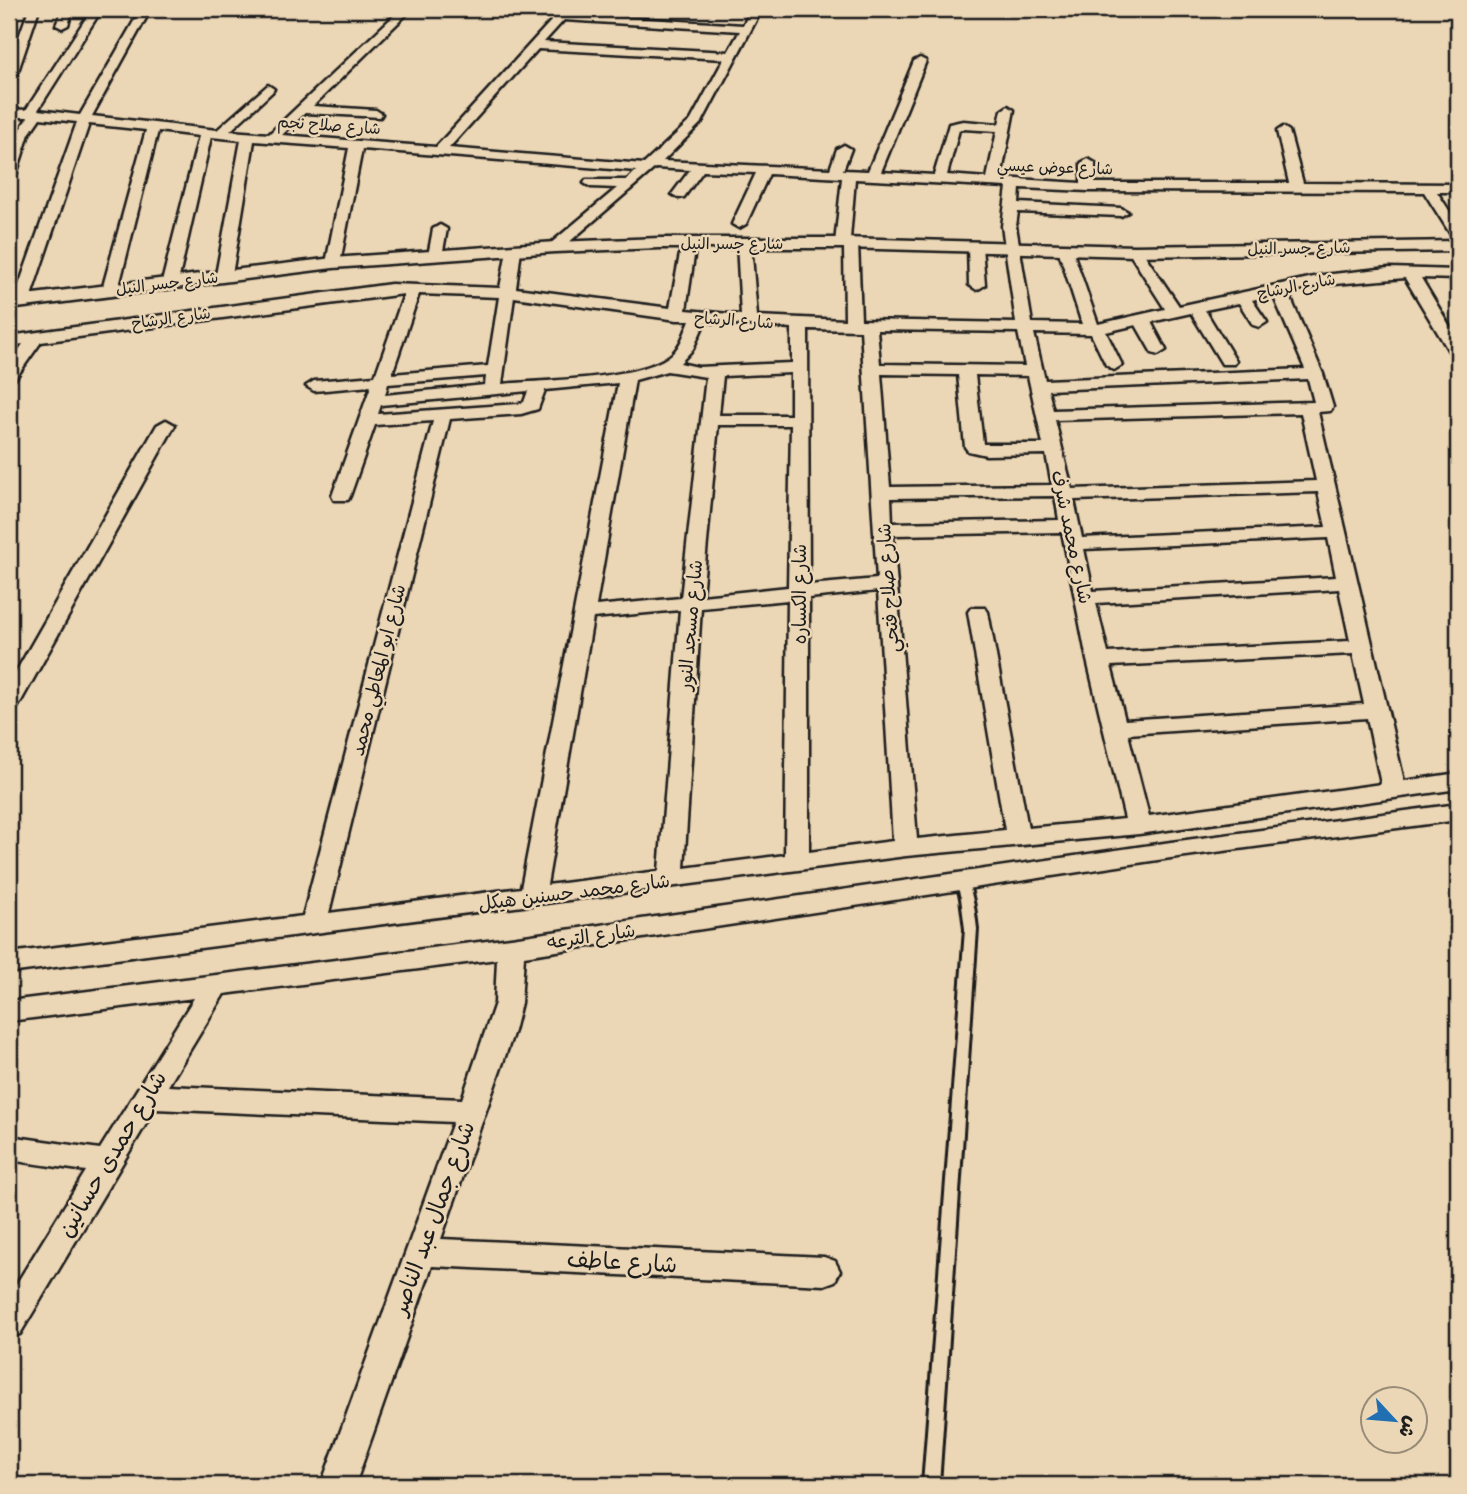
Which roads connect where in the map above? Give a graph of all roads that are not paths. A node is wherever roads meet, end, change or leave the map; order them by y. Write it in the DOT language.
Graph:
graph roads {
  1 [pos="34,9"];
  2 [pos="68,9"];
  3 [pos="97,9"];
  4 [pos="146,9"];
  5 [pos="407,9"];
  6 [pos="757,9"];
  7 [pos="565,13"];
  8 [pos="62,25"];
  9 [pos="746,27"];
  10 [pos="540,40"];
  11 [pos="732,51"];
  12 [pos="920,61"];
  13 [pos="9,80"];
  14 [pos="268,89"];
  15 [pos="302,109"];
  16 [pos="1008,110"];
  17 [pos="33,113"];
  18 [pos="376,114"];
  19 [pos="10,115"];
  20 [pos="84,120"];
  21 [pos="153,128"];
  22 [pos="1004,128"];
  23 [pos="1283,131"];
  24 [pos="9,134"];
  25 [pos="23,134"];
  26 [pos="213,134"];
  27 [pos="248,136"];
  28 [pos="272,138"];
  29 [pos="356,144"];
  30 [pos="844,149"];
  31 [pos="440,151"];
  32 [pos="1088,163"];
  33 [pos="650,166"];
  34 [pos="699,167"];
  35 [pos="764,170"];
  36 [pos="842,174"];
  37 [pos="9,175"];
  38 [pos="873,176"];
  39 [pos="939,180"];
  40 [pos="591,183"];
  41 [pos="993,183"];
  42 [pos="629,184"];
  43 [pos="1014,184"];
  44 [pos="1088,187"];
  45 [pos="1297,188"];
  46 [pos="1428,188"];
  47 [pos="1458,188"];
  48 [pos="679,194"];
  49 [pos="1011,207"];
  50 [pos="1121,212"];
  51 [pos="440,229"];
  52 [pos="742,234"];
  53 [pos="1458,235"];
  54 [pos="689,243"];
  55 [pos="847,243"];
  56 [pos="975,246"];
  57 [pos="1458,246"];
  58 [pos="555,247"];
  59 [pos="1012,247"];
  60 [pos="1065,248"];
  61 [pos="514,250"];
  62 [pos="1135,251"];
  63 [pos="435,256"];
  64 [pos="333,263"];
  65 [pos="1410,273"];
  66 [pos="1458,274"];
  67 [pos="224,275"];
  68 [pos="170,282"];
  69 [pos="977,285"];
  70 [pos="1278,288"];
  71 [pos="110,290"];
  72 [pos="413,290"];
  73 [pos="509,292"];
  74 [pos="1242,296"];
  75 [pos="1195,307"];
  76 [pos="1175,312"];
  77 [pos="677,315"];
  78 [pos="699,317"];
  79 [pos="18,318"];
  80 [pos="749,321"];
  81 [pos="1142,321"];
  82 [pos="1259,322"];
  83 [pos="800,324"];
  84 [pos="861,326"];
  85 [pos="1025,329"];
  86 [pos="1095,329"];
  87 [pos="35,338"];
  88 [pos="1158,350"];
  89 [pos="1458,353"];
  90 [pos="1228,361"];
  91 [pos="663,365"];
  92 [pos="1114,365"];
  93 [pos="800,368"];
  94 [pos="872,369"];
  95 [pos="496,370"];
  96 [pos="966,370"];
  97 [pos="715,372"];
  98 [pos="1315,373"];
  99 [pos="9,375"];
  100 [pos="626,377"];
  101 [pos="1035,378"];
  102 [pos="382,380"];
  103 [pos="314,386"];
  104 [pos="538,386"];
  105 [pos="492,390"];
  106 [pos="374,401"];
  107 [pos="1317,407"];
  108 [pos="443,414"];
  109 [pos="1045,415"];
  110 [pos="368,420"];
  111 [pos="710,420"];
  112 [pos="799,420"];
  113 [pos="166,425"];
  114 [pos="1053,449"];
  115 [pos="1326,486"];
  116 [pos="1064,492"];
  117 [pos="881,493"];
  118 [pos="341,496"];
  119 [pos="883,529"];
  120 [pos="1336,532"];
  121 [pos="1072,535"];
  122 [pos="1348,582"];
  123 [pos="888,584"];
  124 [pos="799,592"];
  125 [pos="1084,598"];
  126 [pos="691,603"];
  127 [pos="978,612"];
  128 [pos="583,613"];
  129 [pos="1362,647"];
  130 [pos="1098,660"];
  131 [pos="9,703"];
  132 [pos="1376,710"];
  133 [pos="1115,728"];
  134 [pos="1458,781"];
  135 [pos="1394,790"];
  136 [pos="1458,812"];
  137 [pos="1139,826"];
  138 [pos="1018,838"];
  139 [pos="906,848"];
  140 [pos="797,863"];
  141 [pos="671,879"];
  142 [pos="962,881"];
  143 [pos="532,898"];
  144 [pos="313,925"];
  145 [pos="512,948"];
  146 [pos="9,963"];
  147 [pos="216,984"];
  148 [pos="13,1015"];
  149 [pos="148,1097"];
  150 [pos="472,1111"];
  151 [pos="9,1149"];
  152 [pos="108,1162"];
  153 [pos="421,1252"];
  154 [pos="824,1271"];
  155 [pos="9,1324"];
  156 [pos="338,1485"];
  157 [pos="931,1485"];
  1 -- 13 [label="street"];
  2 -- 8 [label="street"];
  3 -- 17 [label="street"];
  4 -- 20 [label="street"];
  5 -- 15 [label="street"];
  6 -- 9 [label="street"];
  7 -- 9 [label="street"];
  7 -- 10 [label="street"];
  9 -- 11 [label="street"];
  10 -- 11 [label="street"];
  10 -- 31 [label="street"];
  11 -- 33 [label="street"];
  12 -- 38 [label="street"];
  14 -- 26 [label="street"];
  15 -- 18 [label="street"];
  15 -- 28 [label="street"];
  16 -- 22 [label="street"];
  17 -- 19 [label="street, شارع صلاح نجم"];
  17 -- 20 [label="street, شارع صلاح نجم"];
  17 -- 25 [label="street"];
  20 -- 21 [label="street, شارع صلاح نجم"];
  20 -- 79 [label="street"];
  21 -- 26 [label="street, شارع صلاح نجم"];
  21 -- 71 [label="street"];
  22 -- 39 [label="street"];
  22 -- 41 [label="street"];
  23 -- 45 [label="street"];
  24 -- 25 [label="street"];
  25 -- 37 [label="street"];
  26 -- 27 [label="street, شارع صلاح نجم"];
  26 -- 68 [label="street"];
  27 -- 28 [label="street, شارع صلاح نجم"];
  27 -- 67 [label="street"];
  28 -- 29 [label="street, شارع صلاح نجم"];
  29 -- 31 [label="street, شارع صلاح نجم"];
  29 -- 64 [label="street"];
  30 -- 36 [label="street, شارع صلاح فتحي"];
  31 -- 33 [label="street, شارع صلاح نجم"];
  32 -- 44 [label="street"];
  33 -- 34 [label="street, شارع عوض عيسي"];
  33 -- 42 [label="street"];
  34 -- 35 [label="street, شارع عوض عيسي"];
  34 -- 48 [label="street"];
  35 -- 36 [label="street, شارع عوض عيسي"];
  35 -- 52 [label="street"];
  36 -- 38 [label="street, شارع عوض عيسي"];
  36 -- 55 [label="street, شارع صلاح فتحي"];
  38 -- 39 [label="street, شارع عوض عيسي"];
  39 -- 41 [label="street, شارع عوض عيسي"];
  40 -- 42 [label="street"];
  41 -- 43 [label="street, شارع عوض عيسي"];
  42 -- 58 [label="street"];
  43 -- 44 [label="street, شارع عوض عيسي"];
  43 -- 49 [label="street"];
  44 -- 45 [label="street, شارع عوض عيسي"];
  45 -- 46 [label="street, شارع عوض عيسي"];
  46 -- 47 [label="street, شارع عوض عيسي"];
  46 -- 53 [label="street"];
  49 -- 50 [label="street"];
  49 -- 59 [label="street"];
  51 -- 63 [label="street"];
  52 -- 54 [label="street, شارع جسر النيل"];
  52 -- 55 [label="street, شارع جسر النيل"];
  52 -- 80 [label="street"];
  54 -- 58 [label="street, شارع جسر النيل"];
  54 -- 77 [label="street"];
  55 -- 56 [label="street, شارع جسر النيل"];
  55 -- 84 [label="street, شارع صلاح فتحي"];
  56 -- 59 [label="street, شارع جسر النيل"];
  56 -- 69 [label="street"];
  57 -- 62 [label="street, شارع جسر النيل"];
  58 -- 61 [label="street, شارع جسر النيل"];
  59 -- 60 [label="street, شارع جسر النيل"];
  59 -- 85 [label="street, شارع محمد شرف"];
  60 -- 62 [label="street, شارع جسر النيل"];
  60 -- 86 [label="street"];
  61 -- 63 [label="street, شارع جسر النيل"];
  61 -- 73 [label="street"];
  62 -- 76 [label="street"];
  63 -- 64 [label="street, شارع جسر النيل"];
  64 -- 67 [label="street, شارع جسر النيل"];
  65 -- 66 [label="street, شارع الرشاح"];
  65 -- 70 [label="street, شارع الرشاح"];
  65 -- 89 [label="street"];
  67 -- 68 [label="street, شارع جسر النيل"];
  68 -- 71 [label="street, شارع جسر النيل"];
  70 -- 74 [label="street, شارع الرشاح"];
  70 -- 98 [label="street"];
  71 -- 79 [label="street, شارع جسر النيل"];
  72 -- 73 [label="street, شارع الرشاح"];
  72 -- 87 [label="street, شارع الرشاح"];
  72 -- 102 [label="street"];
  73 -- 77 [label="street, شارع الرشاح"];
  73 -- 95 [label="street"];
  74 -- 75 [label="street, شارع الرشاح"];
  74 -- 82 [label="street"];
  75 -- 76 [label="street, شارع الرشاح"];
  75 -- 90 [label="street"];
  76 -- 81 [label="street, شارع الرشاح"];
  77 -- 78 [label="street, شارع الرشاح"];
  78 -- 80 [label="street, شارع الرشاح"];
  78 -- 91 [label="street"];
  79 -- 87 [label="street, شارع الرشاح"];
  80 -- 83 [label="street, شارع الرشاح"];
  81 -- 86 [label="street, شارع الرشاح"];
  81 -- 88 [label="street"];
  83 -- 84 [label="street, شارع الرشاح"];
  83 -- 93 [label="street, شارع الكساره"];
  84 -- 85 [label="street, شارع الرشاح"];
  84 -- 94 [label="street, شارع صلاح فتحي"];
  85 -- 86 [label="street, شارع الرشاح"];
  85 -- 101 [label="street, شارع محمد شرف"];
  86 -- 92 [label="street"];
  87 -- 99 [label="street"];
  91 -- 97 [label="street"];
  91 -- 100 [label="street"];
  93 -- 97 [label="street"];
  93 -- 112 [label="street, شارع الكساره"];
  94 -- 96 [label="street"];
  94 -- 117 [label="street, شارع صلاح فتحي"];
  95 -- 102 [label="street"];
  95 -- 105 [label="street"];
  96 -- 101 [label="street"];
  96 -- 114 [label="street"];
  97 -- 111 [label="street, شارع مسجد النور"];
  98 -- 101 [label="street"];
  98 -- 107 [label="street"];
  100 -- 104 [label="street"];
  100 -- 128 [label="street"];
  101 -- 109 [label="street, شارع محمد شرف"];
  102 -- 103 [label="street"];
  102 -- 106 [label="street"];
  104 -- 105 [label="street"];
  104 -- 108 [label="street"];
  105 -- 106 [label="street"];
  106 -- 110 [label="street"];
  107 -- 109 [label="street"];
  107 -- 115 [label="street"];
  108 -- 110 [label="street"];
  108 -- 144 [label="street, شارع ابو المعاطي محمد"];
  109 -- 114 [label="street, شارع محمد شرف"];
  110 -- 118 [label="street"];
  111 -- 112 [label="street"];
  111 -- 126 [label="street, شارع مسجد النور"];
  112 -- 124 [label="street, شارع الكساره"];
  113 -- 131 [label="street"];
  114 -- 116 [label="street, شارع محمد شرف"];
  115 -- 116 [label="street"];
  115 -- 120 [label="street"];
  116 -- 117 [label="street"];
  116 -- 121 [label="street, شارع محمد شرف"];
  117 -- 119 [label="street, شارع صلاح فتحي"];
  119 -- 121 [label="street"];
  119 -- 123 [label="street, شارع صلاح فتحي"];
  120 -- 121 [label="street"];
  120 -- 122 [label="street"];
  121 -- 125 [label="street, شارع محمد شرف"];
  122 -- 125 [label="street"];
  122 -- 129 [label="street"];
  123 -- 124 [label="street"];
  123 -- 139 [label="street, شارع صلاح فتحي"];
  124 -- 126 [label="street"];
  124 -- 140 [label="street, شارع الكساره"];
  125 -- 130 [label="street, شارع محمد شرف"];
  126 -- 128 [label="street"];
  126 -- 141 [label="street, شارع مسجد النور"];
  127 -- 138 [label="street"];
  128 -- 143 [label="street"];
  129 -- 130 [label="street"];
  129 -- 132 [label="street"];
  130 -- 133 [label="street, شارع محمد شرف"];
  132 -- 133 [label="street"];
  132 -- 135 [label="street"];
  133 -- 137 [label="street, شارع محمد شرف"];
  134 -- 135 [label="street, شارع محمد حسنين هيكل"];
  135 -- 137 [label="street, شارع محمد حسنين هيكل"];
  136 -- 142 [label="street, شارع الترعه"];
  137 -- 138 [label="street, شارع محمد حسنين هيكل"];
  138 -- 139 [label="street, شارع محمد حسنين هيكل"];
  139 -- 140 [label="street, شارع محمد حسنين هيكل"];
  140 -- 141 [label="street, شارع محمد حسنين هيكل"];
  141 -- 143 [label="street, شارع محمد حسنين هيكل"];
  142 -- 145 [label="street, شارع الترعه"];
  142 -- 157 [label="lane"];
  143 -- 144 [label="street, شارع محمد حسنين هيكل"];
  144 -- 146 [label="street, شارع محمد حسنين هيكل"];
  145 -- 147 [label="street, شارع الترعه"];
  145 -- 150 [label="street, شارع جمال عبد الناصر"];
  147 -- 148 [label="street, شارع الترعه"];
  147 -- 149 [label="street, شارع حمدى حسانين"];
  149 -- 150 [label="street"];
  149 -- 152 [label="street, شارع حمدى حسانين"];
  150 -- 153 [label="street, شارع جمال عبد الناصر"];
  151 -- 152 [label="street"];
  152 -- 155 [label="street, شارع حمدى حسانين"];
  153 -- 154 [label="street, شارع عاطف"];
  153 -- 156 [label="street, شارع جمال عبد الناصر"];
}
